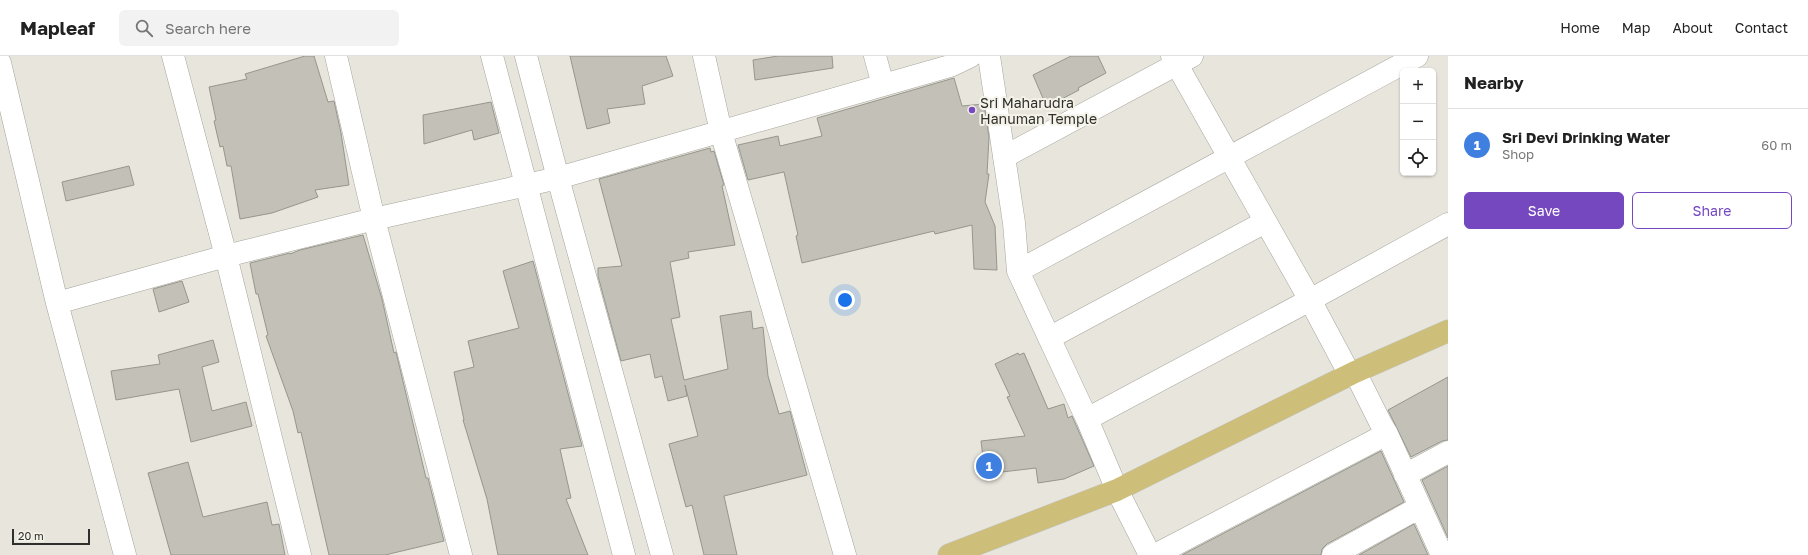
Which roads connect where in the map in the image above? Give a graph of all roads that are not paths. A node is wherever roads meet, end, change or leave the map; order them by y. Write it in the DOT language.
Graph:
graph roads {
  1 [pos="173,56"];
  2 [pos="336,56"];
  3 [pos="492,56"];
  4 [pos="526,56"];
  5 [pos="704,56"];
  6 [pos="875,56"];
  7 [pos="971,56"];
  8 [pos="989,56"];
  9 [pos="1417,56"];
  10 [pos="1180,59"];
  11 [pos="949,61"];
  12 [pos="0,62"];
  13 [pos="883,85"];
  14 [pos="721,132"];
  15 [pos="1004,157"];
  16 [pos="1228,158"];
  17 [pos="558,178"];
  18 [pos="526,185"];
  19 [pos="374,219"];
  20 [pos="1265,222"];
  21 [pos="1448,224"];
  22 [pos="226,256"];
  23 [pos="1018,271"];
  24 [pos="1310,300"];
  25 [pos="57,303"];
  26 [pos="1448,331"];
  27 [pos="1049,338"];
  28 [pos="1352,374"];
  29 [pos="1087,419"];
  30 [pos="1387,434"];
  31 [pos="1448,452"];
  32 [pos="1405,475"];
  33 [pos="1117,490"];
  34 [pos="1420,508"];
  35 [pos="125,555"];
  36 [pos="300,555"];
  37 [pos="461,555"];
  38 [pos="624,555"];
  39 [pos="662,555"];
  40 [pos="845,555"];
  41 [pos="949,555"];
  42 [pos="1150,555"];
  43 [pos="1155,555"];
  44 [pos="1332,555"];
  45 [pos="1442,555"];
  1 -- 22 [label="street"];
  2 -- 19 [label="street"];
  3 -- 18 [label="street"];
  4 -- 17 [label="street"];
  5 -- 14 [label="street"];
  6 -- 13 [label="street"];
  7 -- 11 [label="street"];
  8 -- 15 [label="street"];
  9 -- 16 [label="street"];
  10 -- 15 [label="street"];
  10 -- 16 [label="street"];
  11 -- 13 [label="street"];
  12 -- 25 [label="street"];
  13 -- 14 [label="street"];
  14 -- 17 [label="street"];
  14 -- 40 [label="street"];
  15 -- 23 [label="street"];
  16 -- 20 [label="street"];
  16 -- 23 [label="street"];
  17 -- 18 [label="street"];
  17 -- 39 [label="street"];
  18 -- 19 [label="street"];
  18 -- 38 [label="street"];
  19 -- 22 [label="street"];
  19 -- 37 [label="street"];
  20 -- 24 [label="street"];
  20 -- 27 [label="street"];
  21 -- 24 [label="street"];
  22 -- 25 [label="street"];
  22 -- 36 [label="street"];
  23 -- 27 [label="street"];
  24 -- 28 [label="street"];
  24 -- 29 [label="street"];
  25 -- 35 [label="street"];
  26 -- 28 [label="main road"];
  27 -- 29 [label="street"];
  28 -- 30 [label="street"];
  28 -- 33 [label="main road"];
  29 -- 33 [label="street"];
  30 -- 32 [label="street"];
  30 -- 43 [label="street"];
  31 -- 32 [label="street"];
  32 -- 34 [label="street"];
  33 -- 41 [label="main road"];
  33 -- 42 [label="street"];
  34 -- 44 [label="street"];
  34 -- 45 [label="street"];
}
